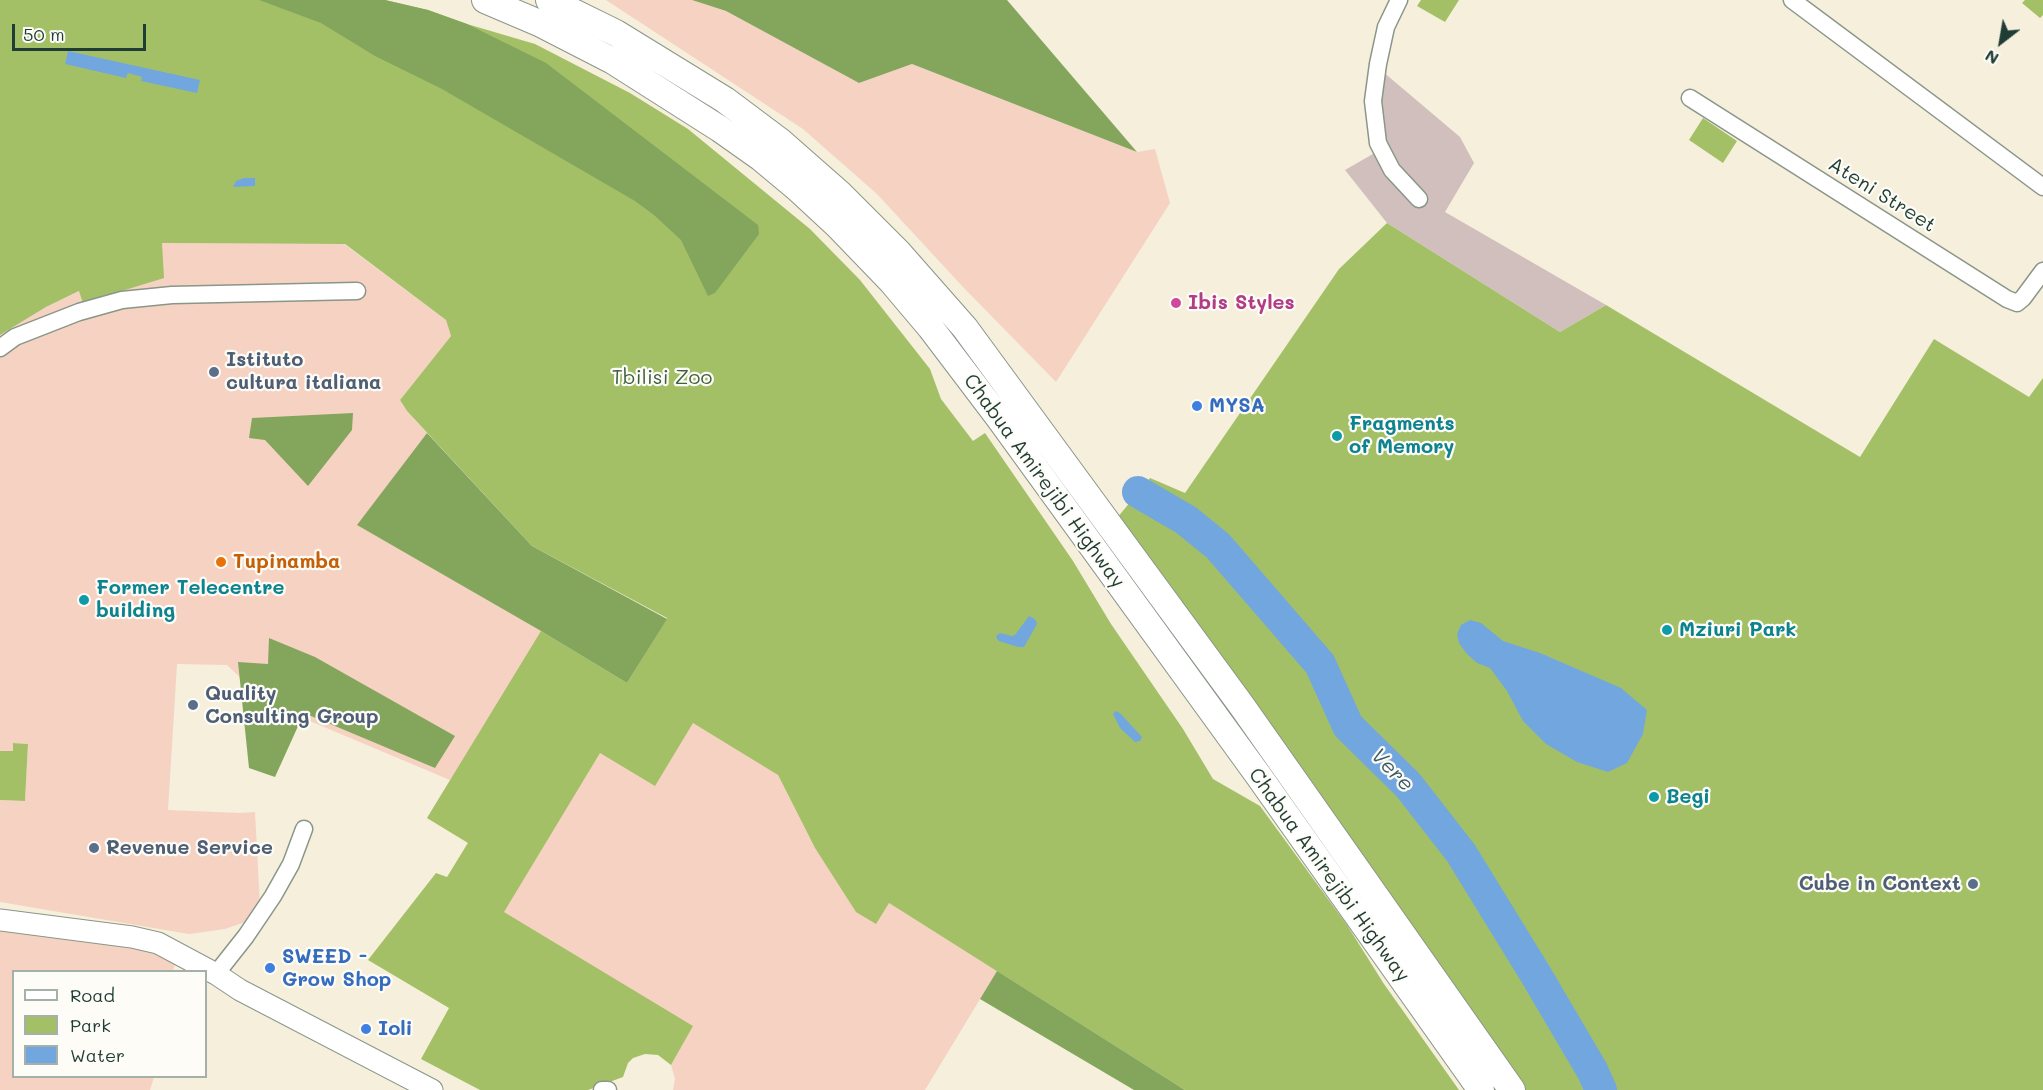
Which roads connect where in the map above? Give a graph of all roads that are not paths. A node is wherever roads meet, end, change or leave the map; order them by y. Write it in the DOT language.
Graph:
graph roads {
  1 [pos="485,0"];
  2 [pos="549,0"];
  3 [pos="1399,0"];
  4 [pos="1792,0"];
  5 [pos="1690,98"];
  6 [pos="2043,187"];
  7 [pos="1419,199"];
  8 [pos="2043,271"];
  9 [pos="357,291"];
  10 [pos="0,348"];
  11 [pos="304,829"];
  12 [pos="0,920"];
  13 [pos="216,974"];
  14 [pos="432,1090"];
  15 [pos="602,1090"];
  16 [pos="608,1090"];
  17 [pos="1481,1090"];
  18 [pos="1512,1090"];
  1 -- 17 [label="main road, Chabua Amirejibi Highway"];
  2 -- 18 [label="main road, Chabua Amirejibi Highway"];
  3 -- 7 [label="street"];
  4 -- 6 [label="street"];
  5 -- 8 [label="street, Ateni Street"];
  9 -- 10 [label="street"];
  11 -- 13 [label="street"];
  12 -- 13 [label="street"];
  13 -- 14 [label="street"];
  15 -- 16 [label="street"];
}
